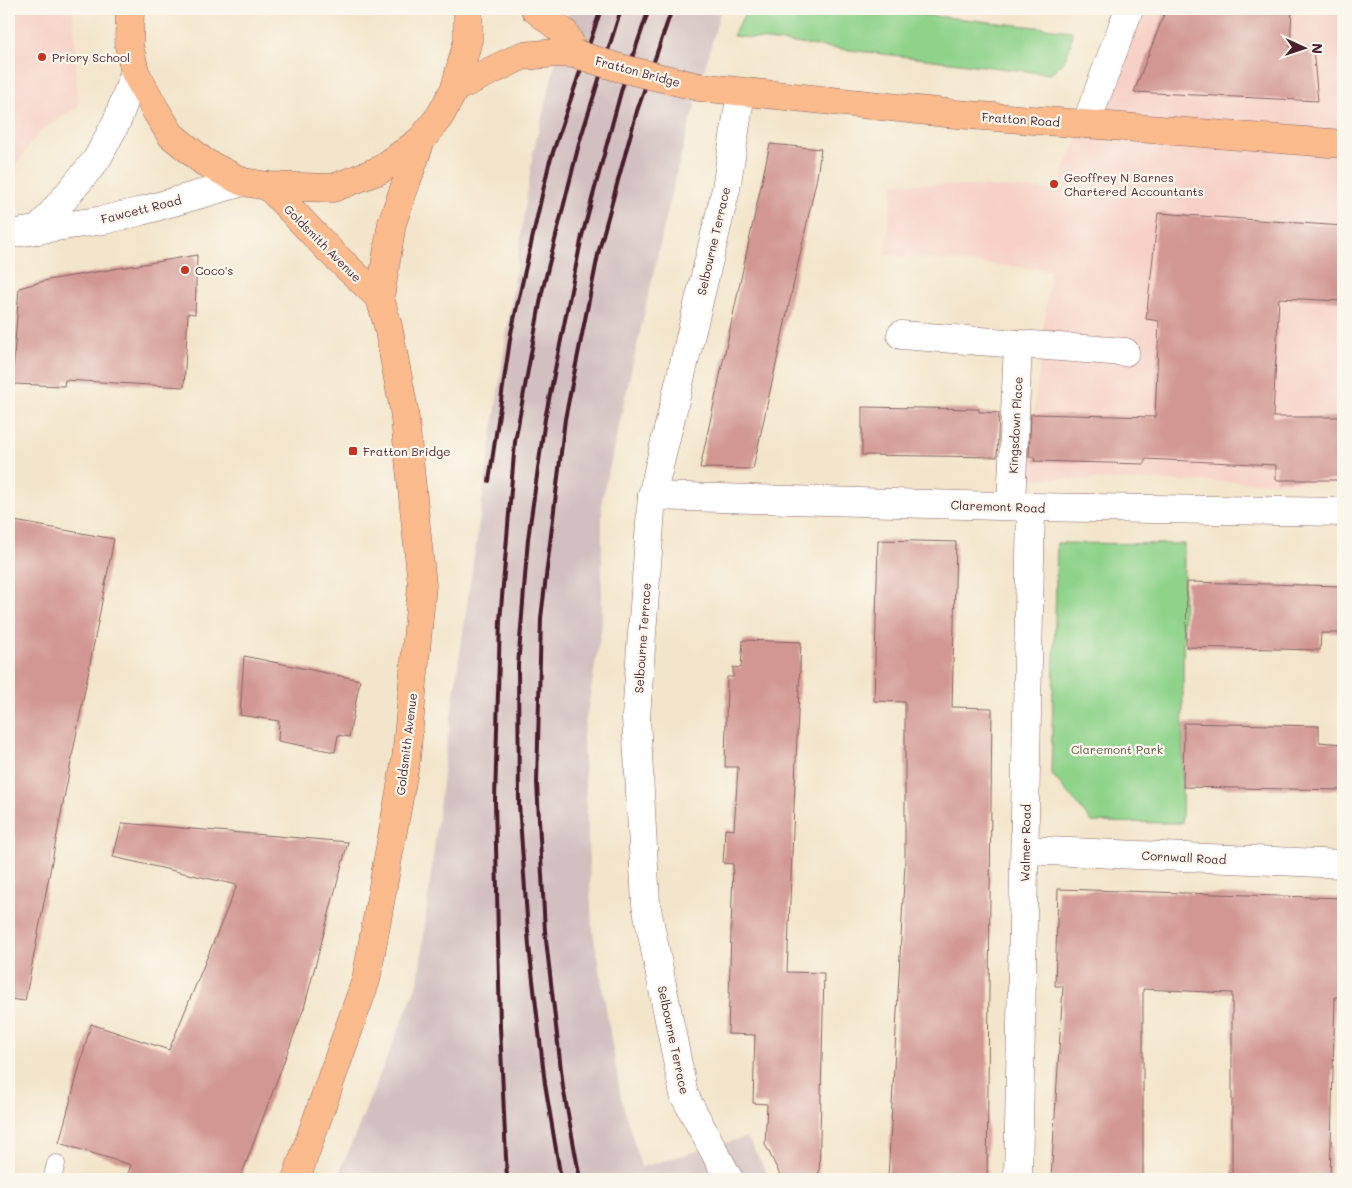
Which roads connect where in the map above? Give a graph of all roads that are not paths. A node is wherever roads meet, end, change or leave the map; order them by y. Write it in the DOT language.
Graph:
graph roads {
  1 [pos="130,9"];
  2 [pos="468,9"];
  3 [pos="535,9"];
  4 [pos="1129,9"];
  5 [pos="566,46"];
  6 [pos="135,72"];
  7 [pos="699,87"];
  8 [pos="455,88"];
  9 [pos="741,92"];
  10 [pos="1086,124"];
  11 [pos="420,140"];
  12 [pos="1343,144"];
  13 [pos="255,184"];
  14 [pos="38,230"];
  15 [pos="9,234"];
  16 [pos="380,298"];
  17 [pos="901,335"];
  18 [pos="1018,344"];
  19 [pos="1125,352"];
  20 [pos="652,496"];
  21 [pos="1021,507"];
  22 [pos="1343,512"];
  23 [pos="1025,850"];
  24 [pos="1343,864"];
  25 [pos="296,1179"];
  26 [pos="729,1179"];
  27 [pos="1018,1179"];
  1 -- 6 [label="main road"];
  2 -- 8 [label="main road"];
  3 -- 5 [label="main road"];
  4 -- 10 [label="street"];
  5 -- 7 [label="main road, Fratton Bridge, bridge"];
  5 -- 8 [label="main road"];
  6 -- 13 [label="main road"];
  6 -- 14 [label="street"];
  7 -- 9 [label="main road, Fratton Road"];
  8 -- 11 [label="main road"];
  9 -- 10 [label="main road, Fratton Road"];
  9 -- 20 [label="street, Selbourne Terrace"];
  10 -- 12 [label="main road, Fratton Road"];
  11 -- 13 [label="main road"];
  11 -- 16 [label="main road, Goldsmith Avenue"];
  13 -- 14 [label="street, Fawcett Road"];
  13 -- 16 [label="main road, Goldsmith Avenue"];
  14 -- 15 [label="street, Fawcett Road"];
  16 -- 25 [label="main road, Goldsmith Avenue"];
  17 -- 18 [label="street"];
  18 -- 19 [label="street"];
  18 -- 21 [label="street, Kingsdown Place"];
  20 -- 21 [label="street, Claremont Road"];
  20 -- 26 [label="street, Selbourne Terrace"];
  21 -- 22 [label="street, Claremont Road"];
  21 -- 23 [label="street, Walmer Road"];
  23 -- 24 [label="street, Cornwall Road"];
  23 -- 27 [label="street, Walmer Road"];
}
